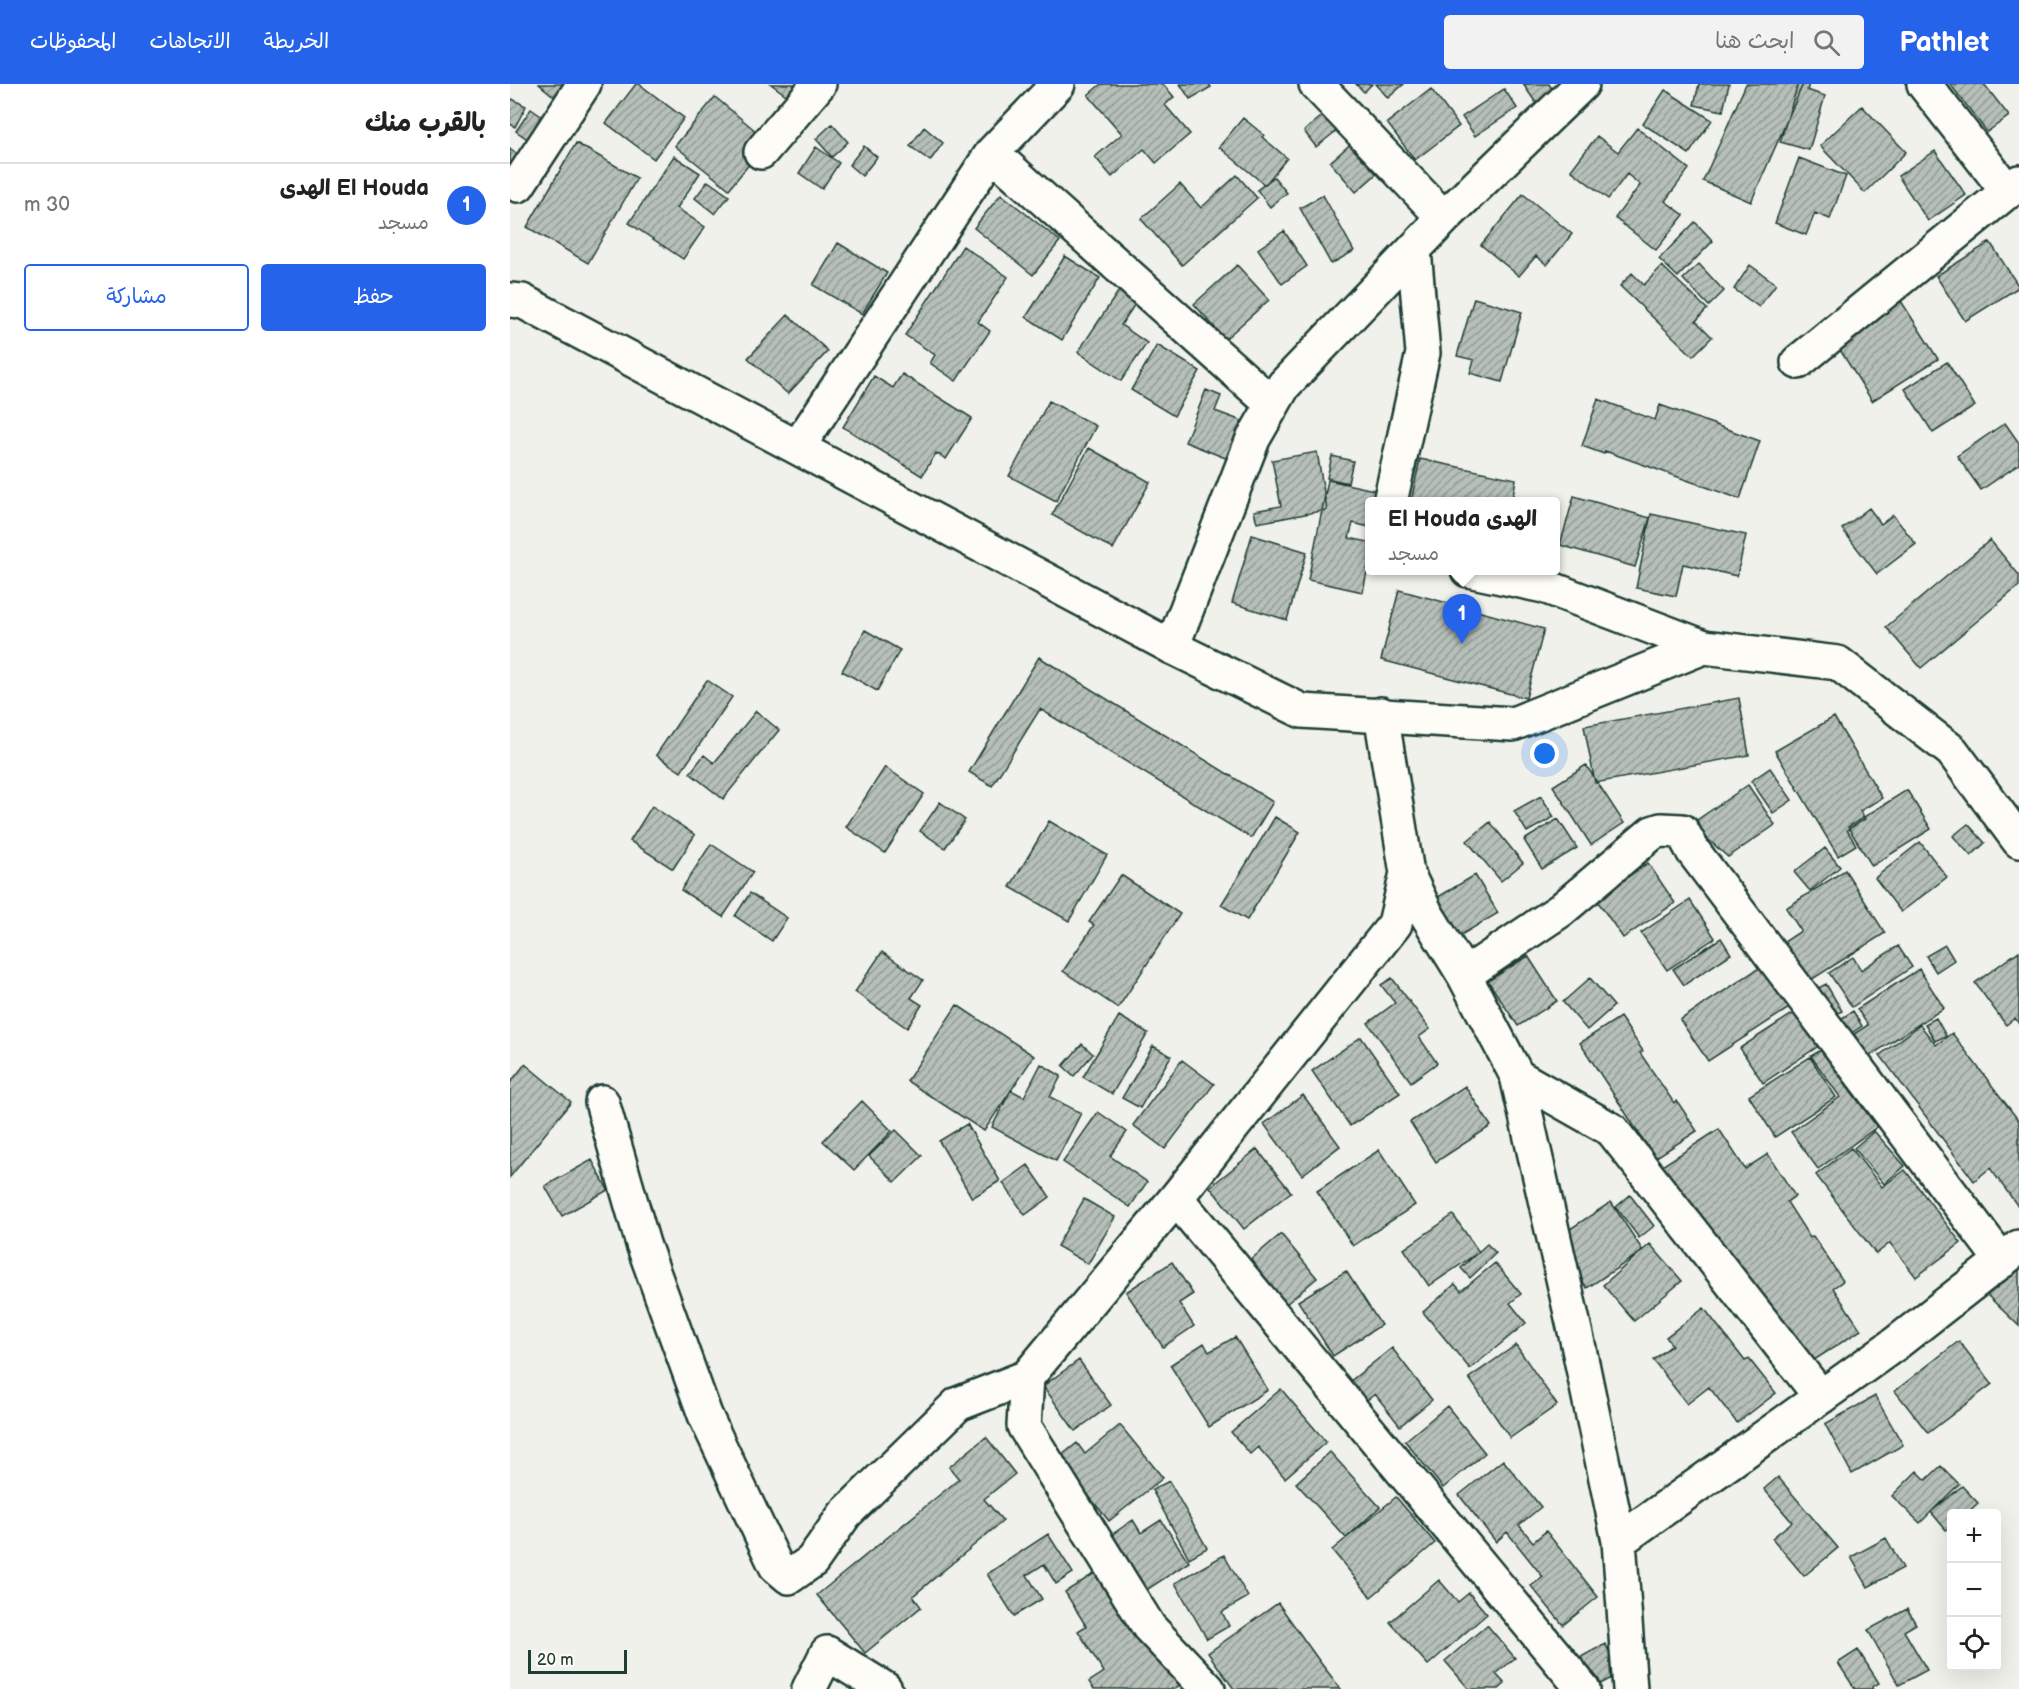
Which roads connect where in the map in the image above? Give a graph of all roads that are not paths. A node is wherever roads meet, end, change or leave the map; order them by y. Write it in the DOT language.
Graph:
graph roads {
  1 [pos="584,84"];
  2 [pos="819,84"];
  3 [pos="1058,84"];
  4 [pos="1316,84"];
  5 [pos="1582,84"];
  6 [pos="1924,84"];
  7 [pos="761,152"];
  8 [pos="992,153"];
  9 [pos="518,185"];
  10 [pos="2013,187"];
  11 [pos="1444,218"];
  12 [pos="1414,250"];
  13 [pos="510,300"];
  14 [pos="1798,362"];
  15 [pos="1272,404"];
  16 [pos="798,447"];
  17 [pos="1391,497"];
  18 [pos="1492,575"];
  19 [pos="1172,647"];
  20 [pos="1704,647"];
  21 [pos="1381,714"];
  22 [pos="2019,841"];
  23 [pos="1407,873"];
  24 [pos="1464,975"];
  25 [pos="1517,1076"];
  26 [pos="602,1102"];
  27 [pos="1176,1198"];
  28 [pos="2011,1254"];
  29 [pos="1027,1377"];
  30 [pos="1821,1397"];
  31 [pos="1619,1541"];
  32 [pos="809,1689"];
  33 [pos="885,1689"];
  34 [pos="1208,1689"];
  35 [pos="1583,1689"];
  36 [pos="1630,1689"];
  1 -- 9 [label="street"];
  2 -- 7 [label="street"];
  3 -- 8 [label="street"];
  4 -- 11 [label="street"];
  5 -- 11 [label="street"];
  6 -- 10 [label="street"];
  8 -- 15 [label="street"];
  8 -- 16 [label="street"];
  10 -- 14 [label="street"];
  11 -- 12 [label="street"];
  12 -- 15 [label="street"];
  12 -- 17 [label="street"];
  13 -- 16 [label="street"];
  15 -- 19 [label="street"];
  16 -- 19 [label="street"];
  18 -- 20 [label="street"];
  19 -- 21 [label="street"];
  20 -- 21 [label="street"];
  20 -- 22 [label="street"];
  21 -- 23 [label="street"];
  23 -- 24 [label="street"];
  23 -- 27 [label="street"];
  24 -- 25 [label="street"];
  24 -- 28 [label="street"];
  25 -- 30 [label="street"];
  25 -- 31 [label="street"];
  26 -- 29 [label="street"];
  27 -- 29 [label="street"];
  27 -- 35 [label="street"];
  28 -- 30 [label="street"];
  29 -- 34 [label="street"];
  30 -- 31 [label="street"];
  31 -- 36 [label="street"];
  32 -- 33 [label="street"];
}
